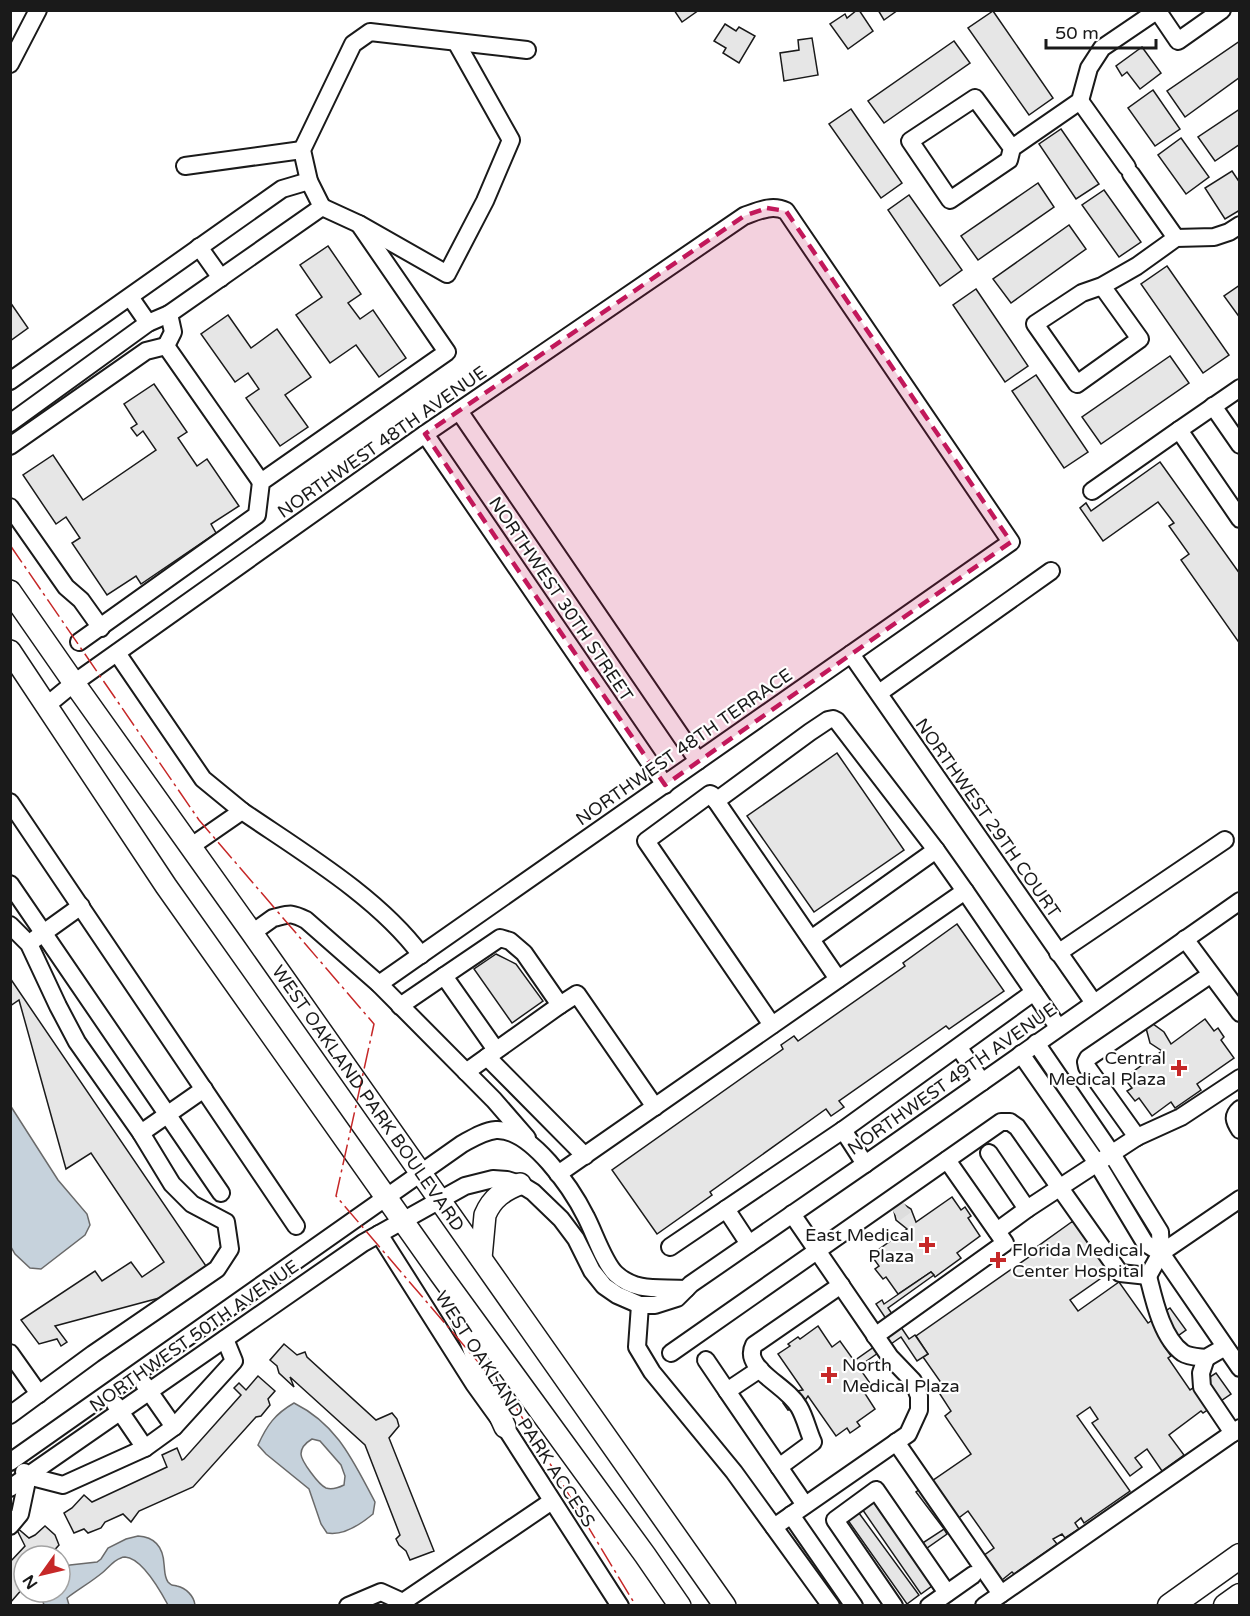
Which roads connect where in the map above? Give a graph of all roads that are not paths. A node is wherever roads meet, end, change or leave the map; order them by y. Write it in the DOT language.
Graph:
graph roads {
  1 [pos="38,10"];
  2 [pos="1222,10"];
  3 [pos="1157,11"];
  4 [pos="456,42"];
  5 [pos="527,50"];
  6 [pos="10,64"];
  7 [pos="1080,101"];
  8 [pos="1012,148"];
  9 [pos="302,150"];
  10 [pos="185,166"];
  11 [pos="309,181"];
  12 [pos="322,207"];
  13 [pos="359,224"];
  14 [pos="1239,225"];
  15 [pos="1176,238"];
  16 [pos="199,247"];
  17 [pos="221,278"];
  18 [pos="1102,286"];
  19 [pos="130,297"];
  20 [pos="169,314"];
  21 [pos="148,323"];
  22 [pos="166,346"];
  23 [pos="10,381"];
  24 [pos="1239,388"];
  25 [pos="1213,406"];
  26 [pos="459,411"];
  27 [pos="10,423"];
  28 [pos="1179,430"];
  29 [pos="425,434"];
  30 [pos="1239,445"];
  31 [pos="10,446"];
  32 [pos="261,482"];
  33 [pos="1092,491"];
  34 [pos="10,507"];
  35 [pos="1239,519"];
  36 [pos="1011,542"];
  37 [pos="1051,571"];
  38 [pos="10,591"];
  39 [pos="101,628"];
  40 [pos="79,642"];
  41 [pos="10,651"];
  42 [pos="117,653"];
  43 [pos="851,654"];
  44 [pos="74,683"];
  45 [pos="879,693"];
  46 [pos="46,706"];
  47 [pos="698,761"];
  48 [pos="665,785"];
  49 [pos="716,801"];
  50 [pos="10,802"];
  51 [pos="242,811"];
  52 [pos="1225,840"];
  53 [pos="190,847"];
  54 [pos="936,850"];
  55 [pos="10,884"];
  56 [pos="965,891"];
  57 [pos="1239,901"];
  58 [pos="81,906"];
  59 [pos="10,925"];
  60 [pos="44,933"];
  61 [pos="252,933"];
  62 [pos="811,939"];
  63 [pos="1185,939"];
  64 [pos="29,944"];
  65 [pos="1058,953"];
  66 [pos="421,955"];
  67 [pos="1210,975"];
  68 [pos="444,976"];
  69 [pos="838,979"];
  70 [pos="379,984"];
  71 [pos="1034,992"];
  72 [pos="1094,1003"];
  73 [pos="560,1005"];
  74 [pos="400,1006"];
  75 [pos="1239,1013"];
  76 [pos="772,1025"];
  77 [pos="1058,1027"];
  78 [pos="1036,1043"];
  79 [pos="959,1048"];
  80 [pos="492,1054"];
  81 [pos="1021,1054"];
  82 [pos="466,1072"];
  83 [pos="1239,1078"];
  84 [pos="982,1082"];
  85 [pos="204,1089"];
  86 [pos="655,1107"];
  87 [pos="1239,1109"];
  88 [pos="168,1114"];
  89 [pos="843,1130"];
  90 [pos="1239,1130"];
  91 [pos="141,1133"];
  92 [pos="1137,1137"];
  93 [pos="538,1150"];
  94 [pos="989,1153"];
  95 [pos="1112,1154"];
  96 [pos="585,1156"];
  97 [pos="947,1160"];
  98 [pos="1097,1162"];
  99 [pos="866,1164"];
  100 [pos="421,1174"];
  101 [pos="558,1174"];
  102 [pos="520,1184"];
  103 [pos="1059,1187"];
  104 [pos="906,1188"];
  105 [pos="221,1193"];
  106 [pos="388,1198"];
  107 [pos="440,1199"];
  108 [pos="1239,1199"];
  109 [pos="878,1208"];
  110 [pos="726,1209"];
  111 [pos="1027,1209"];
  112 [pos="792,1214"];
  113 [pos="403,1220"];
  114 [pos="296,1226"];
  115 [pos="997,1231"];
  116 [pos="379,1234"];
  117 [pos="749,1244"];
  118 [pos="670,1247"];
  119 [pos="818,1251"];
  120 [pos="1161,1253"];
  121 [pos="481,1258"];
  122 [pos="441,1275"];
  123 [pos="1148,1276"];
  124 [pos="841,1285"];
  125 [pos="686,1289"];
  126 [pos="640,1305"];
  127 [pos="875,1336"];
  128 [pos="225,1339"];
  129 [pos="1225,1347"];
  130 [pos="10,1353"];
  131 [pos="671,1353"];
  132 [pos="1206,1358"];
  133 [pos="706,1360"];
  134 [pos="1239,1368"];
  135 [pos="760,1369"];
  136 [pos="136,1374"];
  137 [pos="114,1389"];
  138 [pos="727,1391"];
  139 [pos="150,1392"];
  140 [pos="39,1394"];
  141 [pos="127,1407"];
  142 [pos="10,1415"];
  143 [pos="174,1427"];
  144 [pos="505,1427"];
  145 [pos="1236,1430"];
  146 [pos="896,1442"];
  147 [pos="145,1448"];
  148 [pos="13,1460"];
  149 [pos="779,1467"];
  150 [pos="28,1476"];
  151 [pos="10,1488"];
  152 [pos="552,1501"];
  153 [pos="805,1505"];
  154 [pos="790,1515"];
  155 [pos="10,1526"];
  156 [pos="774,1527"];
  157 [pos="1239,1556"];
  158 [pos="973,1575"];
  159 [pos="947,1593"];
  160 [pos="1001,1594"];
  161 [pos="1239,1596"];
  162 [pos="401,1604"];
  163 [pos="348,1605"];
  164 [pos="620,1605"];
  165 [pos="680,1605"];
  166 [pos="725,1605"];
  167 [pos="831,1605"];
  168 [pos="854,1605"];
  169 [pos="894,1605"];
  170 [pos="929,1605"];
  171 [pos="984,1605"];
  172 [pos="1170,1605"];
  173 [pos="1226,1605"];
  1 -- 6 [label="street"];
  2 -- 3 [label="street"];
  3 -- 7 [label="street"];
  4 -- 5 [label="street"];
  4 -- 9 [label="street"];
  4 -- 13 [label="street"];
  7 -- 8 [label="street"];
  7 -- 15 [label="street"];
  8 -- 8 [label="street"];
  9 -- 10 [label="street"];
  9 -- 11 [label="street"];
  11 -- 12 [label="street"];
  11 -- 16 [label="street"];
  12 -- 13 [label="street"];
  12 -- 17 [label="street"];
  13 -- 32 [label="street, NORTHWEST 48TH AVENUE"];
  14 -- 15 [label="street"];
  15 -- 18 [label="street"];
  16 -- 17 [label="street"];
  16 -- 19 [label="street"];
  17 -- 20 [label="street"];
  18 -- 18 [label="street"];
  19 -- 21 [label="street"];
  19 -- 23 [label="street"];
  20 -- 21 [label="street"];
  20 -- 22 [label="street"];
  21 -- 27 [label="street"];
  22 -- 31 [label="street"];
  22 -- 32 [label="street"];
  24 -- 25 [label="street"];
  25 -- 28 [label="street"];
  25 -- 30 [label="street"];
  26 -- 29 [label="street, NORTHWEST 48TH AVENUE"];
  26 -- 36 [label="street, NORTHWEST 48TH AVENUE"];
  26 -- 47 [label="street"];
  28 -- 33 [label="street"];
  28 -- 35 [label="street"];
  29 -- 42 [label="street, NORTHWEST 48TH AVENUE"];
  29 -- 48 [label="street, NORTHWEST 30TH STREET"];
  32 -- 39 [label="street, NORTHWEST 48TH AVENUE"];
  34 -- 39 [label="street"];
  36 -- 43 [label="street, NORTHWEST 48TH TERRACE"];
  37 -- 45 [label="street"];
  38 -- 44 [label="main road, WEST OAKLAND PARK BOULEVARD"];
  39 -- 40 [label="street, NORTHWEST 48TH AVENUE"];
  41 -- 46 [label="main road"];
  42 -- 44 [label="street, NORTHWEST 48TH AVENUE"];
  42 -- 51 [label="street"];
  43 -- 45 [label="street, NORTHWEST 29TH COURT"];
  43 -- 47 [label="street, NORTHWEST 48TH TERRACE"];
  44 -- 46 [label="street, NORTHWEST 48TH AVENUE"];
  44 -- 53 [label="main road, WEST OAKLAND PARK BOULEVARD"];
  45 -- 65 [label="street, NORTHWEST 29TH COURT"];
  46 -- 106 [label="main road"];
  47 -- 48 [label="street, NORTHWEST 48TH TERRACE"];
  48 -- 66 [label="street, NORTHWEST 48TH TERRACE"];
  49 -- 54 [label="street"];
  49 -- 62 [label="street"];
  49 -- 76 [label="street"];
  50 -- 58 [label="street"];
  51 -- 53 [label="street"];
  51 -- 66 [label="street"];
  52 -- 65 [label="street"];
  53 -- 61 [label="main road, WEST OAKLAND PARK BOULEVARD"];
  54 -- 56 [label="street"];
  54 -- 62 [label="street"];
  55 -- 60 [label="street"];
  56 -- 69 [label="street"];
  56 -- 71 [label="street"];
  57 -- 63 [label="street, NORTHWEST 49TH AVENUE"];
  58 -- 60 [label="street"];
  58 -- 85 [label="street"];
  59 -- 64 [label="street"];
  60 -- 64 [label="street"];
  60 -- 88 [label="street"];
  61 -- 70 [label="street"];
  61 -- 100 [label="main road, WEST OAKLAND PARK BOULEVARD"];
  62 -- 69 [label="street"];
  63 -- 67 [label="street"];
  63 -- 72 [label="street, NORTHWEST 49TH AVENUE"];
  64 -- 91 [label="street"];
  65 -- 72 [label="street, NORTHWEST 29TH COURT"];
  66 -- 70 [label="street, NORTHWEST 48TH TERRACE"];
  67 -- 75 [label="street"];
  67 -- 92 [label="street"];
  68 -- 73 [label="street"];
  68 -- 74 [label="street"];
  68 -- 80 [label="street"];
  69 -- 76 [label="street"];
  70 -- 74 [label="street"];
  71 -- 77 [label="street"];
  71 -- 79 [label="street"];
  72 -- 77 [label="street, NORTHWEST 49TH AVENUE"];
  73 -- 80 [label="street"];
  73 -- 86 [label="street"];
  74 -- 82 [label="street"];
  76 -- 86 [label="street"];
  77 -- 78 [label="street, NORTHWEST 49TH AVENUE"];
  78 -- 81 [label="street, NORTHWEST 49TH AVENUE"];
  78 -- 95 [label="street"];
  79 -- 84 [label="street"];
  79 -- 89 [label="street"];
  80 -- 82 [label="street"];
  80 -- 96 [label="street"];
  81 -- 84 [label="street, NORTHWEST 49TH AVENUE"];
  81 -- 98 [label="street"];
  82 -- 93 [label="street"];
  83 -- 92 [label="street"];
  84 -- 99 [label="street, NORTHWEST 49TH AVENUE"];
  85 -- 88 [label="street"];
  85 -- 114 [label="street"];
  86 -- 96 [label="street"];
  87 -- 90 [label="street"];
  88 -- 91 [label="street"];
  88 -- 105 [label="street"];
  89 -- 99 [label="street"];
  89 -- 110 [label="street"];
  91 -- 140 [label="street"];
  92 -- 95 [label="street"];
  93 -- 100 [label="street"];
  93 -- 101 [label="street"];
  94 -- 111 [label="street"];
  95 -- 98 [label="street"];
  95 -- 120 [label="street"];
  96 -- 101 [label="street"];
  97 -- 103 [label="street"];
  97 -- 104 [label="street"];
  97 -- 115 [label="street"];
  98 -- 103 [label="street"];
  98 -- 120 [label="street"];
  99 -- 112 [label="street, NORTHWEST 49TH AVENUE"];
  100 -- 106 [label="street"];
  100 -- 107 [label="main road, WEST OAKLAND PARK BOULEVARD"];
  101 -- 125 [label="street"];
  102 -- 107 [label="street"];
  102 -- 121 [label="main road"];
  102 -- 126 [label="street"];
  103 -- 111 [label="street"];
  103 -- 123 [label="street"];
  104 -- 109 [label="street"];
  104 -- 109 [label="street"];
  106 -- 113 [label="main road"];
  106 -- 136 [label="street, NORTHWEST 50TH AVENUE"];
  107 -- 113 [label="street"];
  107 -- 121 [label="main road, WEST OAKLAND PARK BOULEVARD"];
  108 -- 120 [label="street"];
  109 -- 119 [label="street"];
  110 -- 117 [label="street"];
  110 -- 118 [label="street"];
  111 -- 115 [label="street"];
  112 -- 117 [label="street, NORTHWEST 49TH AVENUE"];
  112 -- 119 [label="street"];
  113 -- 116 [label="street, NORTHWEST 50TH AVENUE"];
  113 -- 122 [label="main road"];
  115 -- 127 [label="street"];
  116 -- 128 [label="street, NORTHWEST 50TH AVENUE"];
  116 -- 144 [label="street, WEST OAKLAND PARK ACCESS"];
  117 -- 125 [label="street, NORTHWEST 49TH AVENUE"];
  119 -- 124 [label="street"];
  119 -- 131 [label="street"];
  120 -- 123 [label="street"];
  120 -- 129 [label="street"];
  121 -- 166 [label="main road, WEST OAKLAND PARK BOULEVARD"];
  122 -- 144 [label="main road"];
  122 -- 165 [label="main road"];
  123 -- 132 [label="street"];
  124 -- 127 [label="street"];
  124 -- 135 [label="street"];
  125 -- 126 [label="street, NORTHWEST 49TH AVENUE"];
  126 -- 156 [label="street"];
  127 -- 146 [label="street"];
  128 -- 139 [label="street, NORTHWEST 50TH AVENUE"];
  128 -- 143 [label="street"];
  129 -- 132 [label="street"];
  129 -- 134 [label="street"];
  130 -- 140 [label="street"];
  132 -- 145 [label="street"];
  133 -- 138 [label="street"];
  135 -- 138 [label="street"];
  135 -- 149 [label="street"];
  136 -- 137 [label="street, NORTHWEST 50TH AVENUE"];
  136 -- 139 [label="street"];
  137 -- 141 [label="street"];
  137 -- 148 [label="street, NORTHWEST 50TH AVENUE"];
  138 -- 149 [label="street"];
  139 -- 141 [label="street, NORTHWEST 50TH AVENUE"];
  139 -- 143 [label="street"];
  140 -- 142 [label="street"];
  141 -- 147 [label="street"];
  141 -- 150 [label="street, NORTHWEST 50TH AVENUE"];
  143 -- 147 [label="street"];
  144 -- 152 [label="street, WEST OAKLAND PARK ACCESS"];
  145 -- 160 [label="street"];
  146 -- 153 [label="street"];
  146 -- 160 [label="street"];
  147 -- 150 [label="street"];
  148 -- 150 [label="street"];
  149 -- 153 [label="street"];
  150 -- 151 [label="street, NORTHWEST 50TH AVENUE"];
  150 -- 155 [label="street"];
  152 -- 162 [label="street"];
  152 -- 164 [label="street, WEST OAKLAND PARK ACCESS"];
  153 -- 154 [label="street"];
  154 -- 156 [label="street"];
  154 -- 168 [label="street"];
  156 -- 167 [label="street"];
  157 -- 172 [label="highway"];
  158 -- 159 [label="street"];
  159 -- 169 [label="street"];
  159 -- 170 [label="street"];
  160 -- 171 [label="street"];
  161 -- 173 [label="highway"];
  162 -- 163 [label="street"];
}
